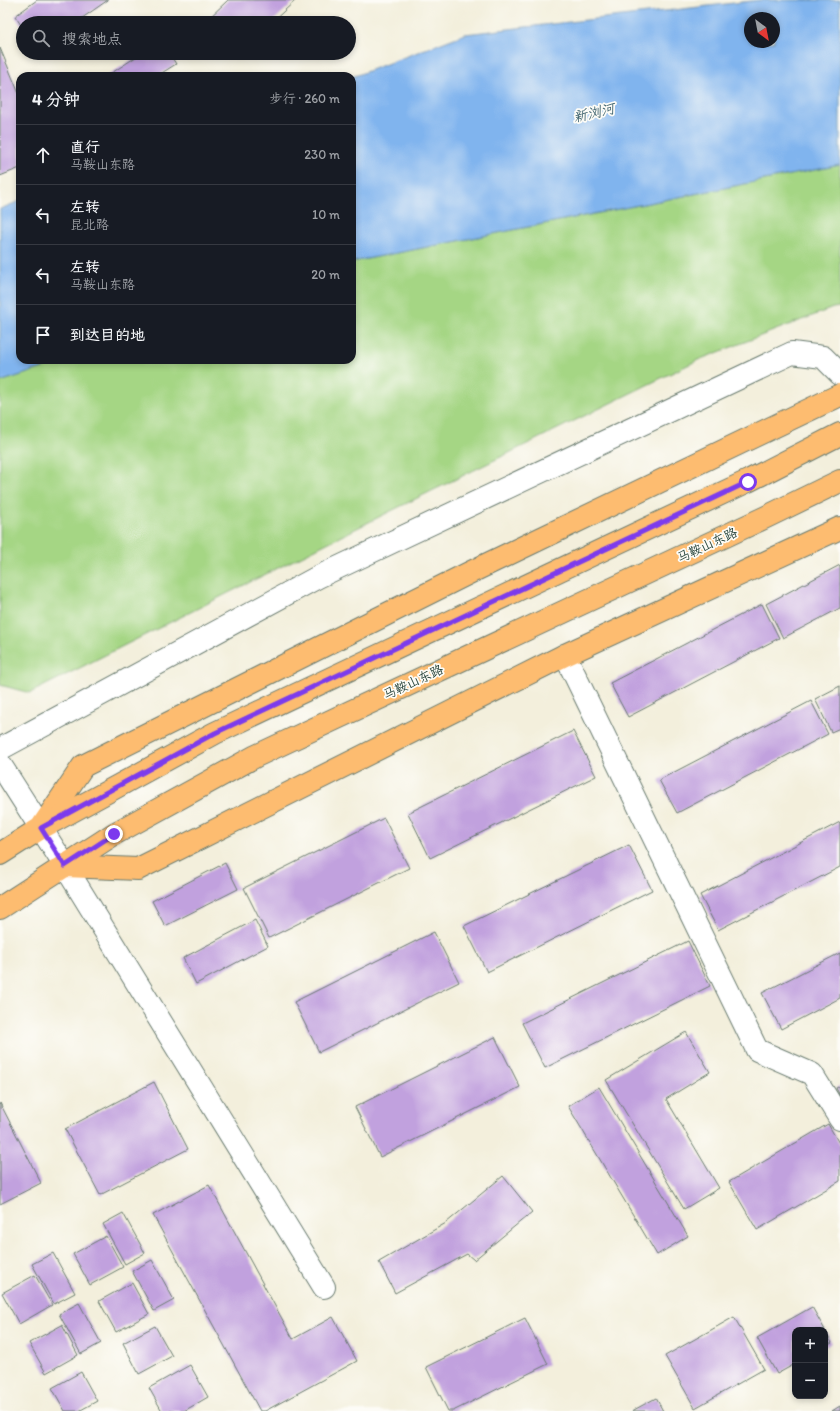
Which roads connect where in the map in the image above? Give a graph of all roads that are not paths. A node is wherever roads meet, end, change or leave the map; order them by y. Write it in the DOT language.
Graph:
graph roads {
  1 [pos="840,374"];
  2 [pos="840,395"];
  3 [pos="840,434"];
  4 [pos="840,481"];
  5 [pos="840,528"];
  6 [pos="565,655"];
  7 [pos="0,749"];
  8 [pos="0,764"];
  9 [pos="41,828"];
  10 [pos="0,854"];
  11 [pos="65,866"];
  12 [pos="0,908"];
  13 [pos="840,1120"];
  14 [pos="324,1287"];
  1 -- 7 [label="street"];
  2 -- 9 [label="main road"];
  3 -- 9 [label="main road"];
  4 -- 11 [label="main road, 马鞍山东路"];
  5 -- 6 [label="main road"];
  6 -- 11 [label="main road"];
  6 -- 13 [label="street"];
  8 -- 9 [label="street"];
  9 -- 10 [label="main road"];
  9 -- 11 [label="street"];
  11 -- 12 [label="main road, 马鞍山东路"];
  11 -- 14 [label="street"];
}
